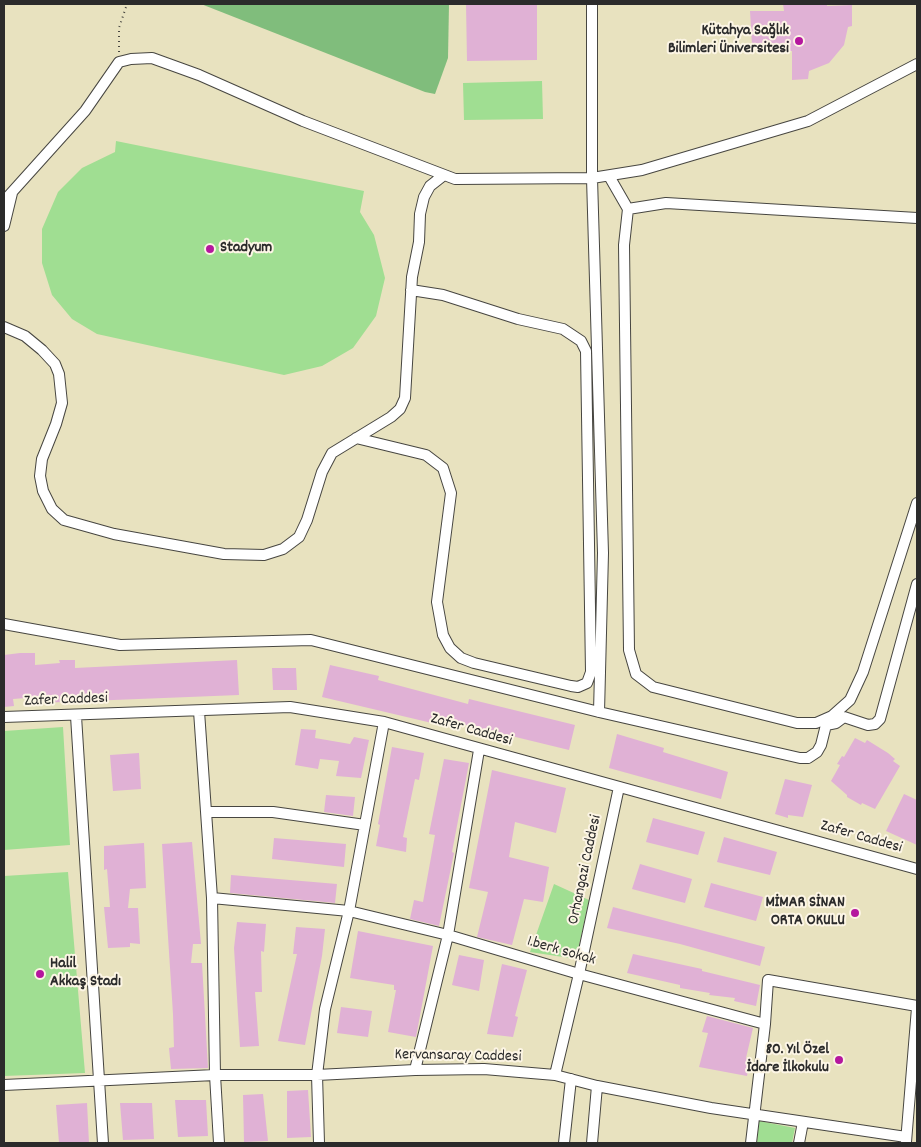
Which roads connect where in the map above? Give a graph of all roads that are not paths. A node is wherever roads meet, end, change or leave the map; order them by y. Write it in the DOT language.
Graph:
graph roads {
  1 [pos="592,4"];
  2 [pos="917,64"];
  3 [pos="444,175"];
  4 [pos="609,176"];
  5 [pos="592,178"];
  6 [pos="12,192"];
  7 [pos="4,201"];
  8 [pos="628,209"];
  9 [pos="917,218"];
  10 [pos="4,226"];
  11 [pos="412,290"];
  12 [pos="4,327"];
  13 [pos="356,438"];
  14 [pos="917,503"];
  15 [pos="917,584"];
  16 [pos="4,624"];
  17 [pos="199,711"];
  18 [pos="599,712"];
  19 [pos="76,716"];
  20 [pos="4,717"];
  21 [pos="384,722"];
  22 [pos="479,750"];
  23 [pos="619,787"];
  24 [pos="206,812"];
  25 [pos="365,825"];
  26 [pos="917,869"];
  27 [pos="212,898"];
  28 [pos="349,911"];
  29 [pos="448,935"];
  30 [pos="579,974"];
  31 [pos="917,1007"];
  32 [pos="765,1024"];
  33 [pos="415,1070"];
  34 [pos="215,1075"];
  35 [pos="317,1075"];
  36 [pos="555,1075"];
  37 [pos="571,1079"];
  38 [pos="99,1081"];
  39 [pos="4,1085"];
  40 [pos="597,1086"];
  41 [pos="754,1115"];
  42 [pos="803,1122"];
  43 [pos="906,1140"];
  44 [pos="103,1143"];
  45 [pos="219,1143"];
  46 [pos="319,1143"];
  47 [pos="564,1143"];
  48 [pos="592,1143"];
  49 [pos="751,1143"];
  50 [pos="800,1143"];
  1 -- 5 [label="street"];
  2 -- 4 [label="street"];
  3 -- 5 [label="street"];
  3 -- 6 [label="street"];
  3 -- 11 [label="street"];
  4 -- 5 [label="street"];
  4 -- 8 [label="street"];
  5 -- 18 [label="street"];
  6 -- 7 [label="street"];
  6 -- 10 [label="street"];
  8 -- 9 [label="street"];
  8 -- 14 [label="street"];
  11 -- 13 [label="street"];
  11 -- 13 [label="street"];
  12 -- 13 [label="street"];
  15 -- 18 [label="street"];
  16 -- 18 [label="street"];
  17 -- 19 [label="street, Zafer Caddesi"];
  17 -- 21 [label="street, Zafer Caddesi"];
  17 -- 24 [label="street"];
  19 -- 20 [label="street, Zafer Caddesi"];
  19 -- 38 [label="street"];
  21 -- 22 [label="street, Zafer Caddesi"];
  21 -- 25 [label="street"];
  22 -- 23 [label="street, Zafer Caddesi"];
  22 -- 29 [label="street"];
  23 -- 26 [label="street, Zafer Caddesi"];
  23 -- 30 [label="street, Orhangazi Caddesi"];
  24 -- 25 [label="street"];
  24 -- 27 [label="street"];
  25 -- 28 [label="street"];
  27 -- 28 [label="street, 1.berk sokak"];
  27 -- 34 [label="street"];
  28 -- 29 [label="street, 1.berk sokak"];
  28 -- 35 [label="street"];
  29 -- 30 [label="street, 1.berk sokak"];
  29 -- 33 [label="street"];
  30 -- 32 [label="street, 1.berk sokak"];
  30 -- 36 [label="street, Orhangazi Caddesi"];
  31 -- 32 [label="street"];
  31 -- 43 [label="street"];
  32 -- 41 [label="street"];
  33 -- 35 [label="street, Kervansaray Caddesi"];
  33 -- 36 [label="street, Kervansaray Caddesi"];
  34 -- 35 [label="street, Kervansaray Caddesi"];
  34 -- 38 [label="street, Kervansaray Caddesi"];
  34 -- 45 [label="street"];
  35 -- 46 [label="street"];
  36 -- 37 [label="street, Kervansaray Caddesi"];
  37 -- 40 [label="street, Kervansaray Caddesi"];
  37 -- 47 [label="street"];
  38 -- 39 [label="street, Kervansaray Caddesi"];
  38 -- 44 [label="street"];
  40 -- 41 [label="street, Kervansaray Caddesi"];
  40 -- 48 [label="street"];
  41 -- 42 [label="street, Kervansaray Caddesi"];
  41 -- 49 [label="street"];
  42 -- 43 [label="street, Kervansaray Caddesi"];
  42 -- 50 [label="street"];
}
